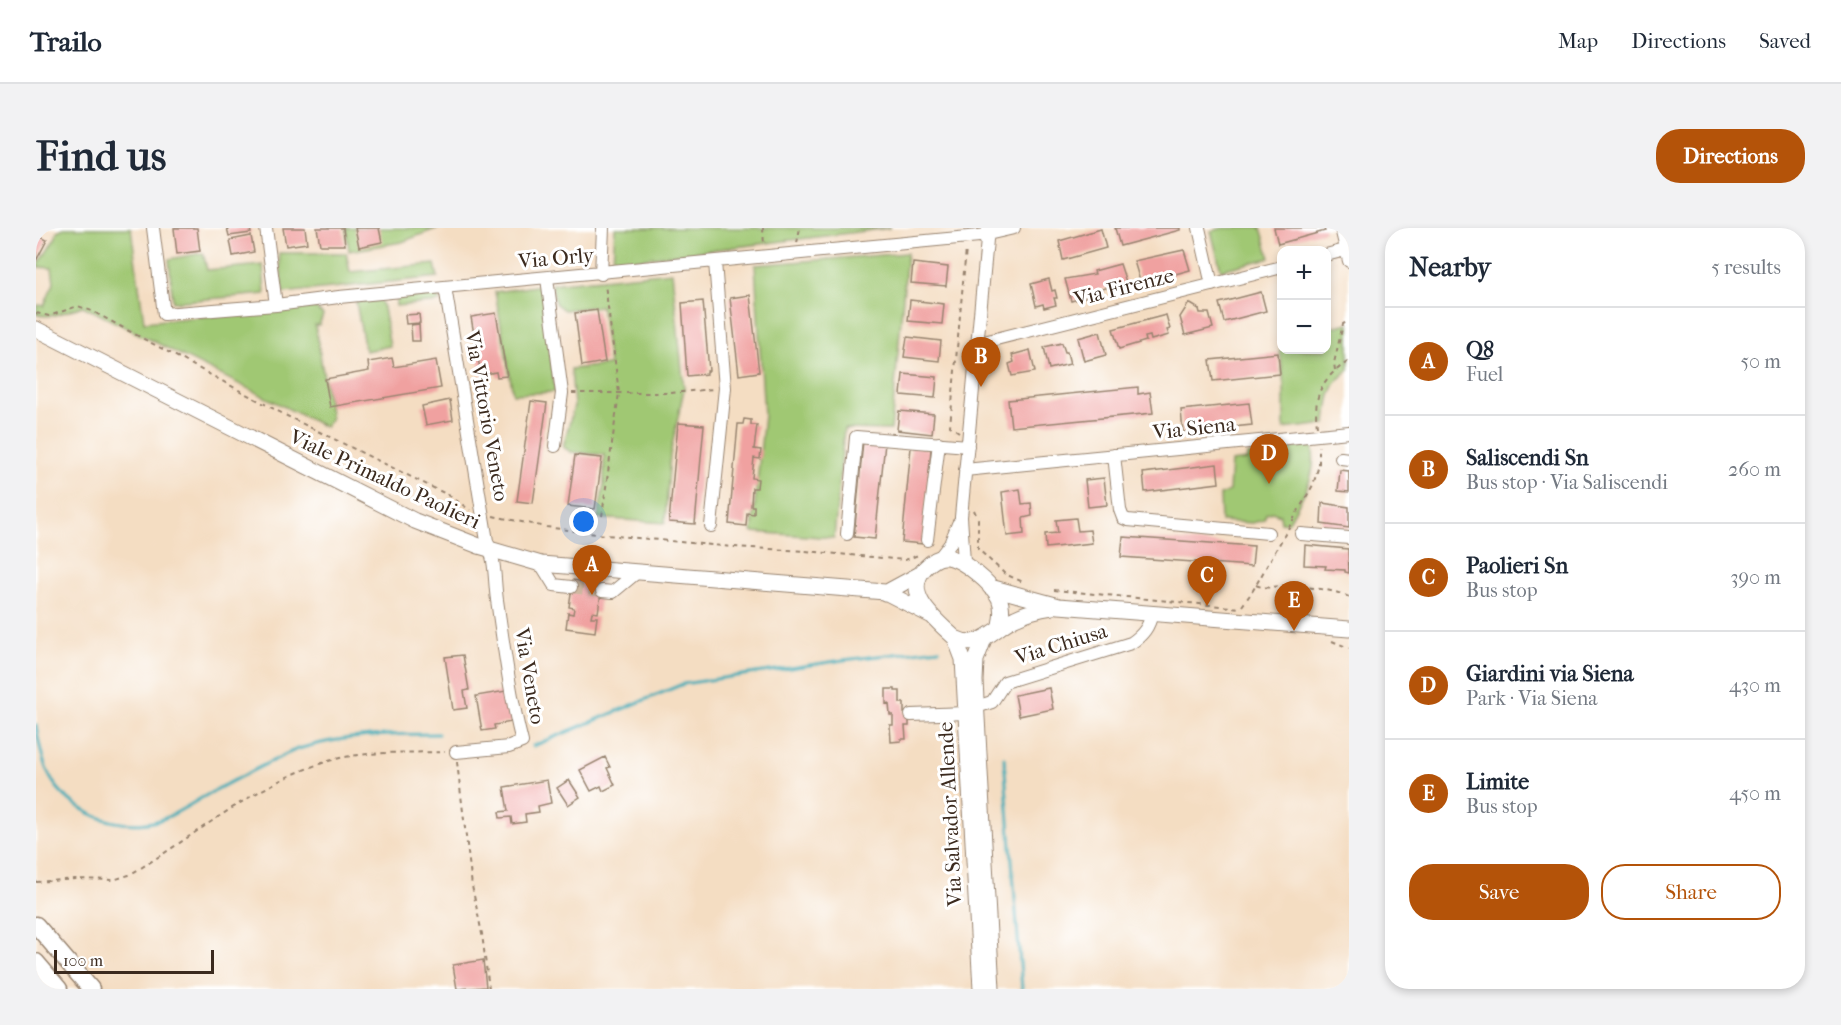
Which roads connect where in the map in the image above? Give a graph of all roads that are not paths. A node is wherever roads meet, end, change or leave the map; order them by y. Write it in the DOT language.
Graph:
graph roads {
  1 [pos="153,228"];
  2 [pos="266,228"];
  3 [pos="603,228"];
  4 [pos="1014,228"];
  5 [pos="1199,228"];
  6 [pos="1341,228"];
  7 [pos="988,231"];
  8 [pos="1348,253"];
  9 [pos="1331,255"];
  10 [pos="715,262"];
  11 [pos="1277,268"];
  12 [pos="600,273"];
  13 [pos="547,278"];
  14 [pos="1212,285"];
  15 [pos="445,287"];
  16 [pos="276,304"];
  17 [pos="36,328"];
  18 [pos="976,344"];
  19 [pos="1349,432"];
  20 [pos="939,443"];
  21 [pos="962,445"];
  22 [pos="555,446"];
  23 [pos="1114,455"];
  24 [pos="965,470"];
  25 [pos="961,517"];
  26 [pos="711,526"];
  27 [pos="1268,532"];
  28 [pos="847,534"];
  29 [pos="1301,534"];
  30 [pos="1349,538"];
  31 [pos="931,549"];
  32 [pos="492,551"];
  33 [pos="964,562"];
  34 [pos="541,564"];
  35 [pos="636,573"];
  36 [pos="920,574"];
  37 [pos="571,587"];
  38 [pos="990,587"];
  39 [pos="602,591"];
  40 [pos="885,593"];
  41 [pos="1059,606"];
  42 [pos="1152,613"];
  43 [pos="930,615"];
  44 [pos="1000,626"];
  45 [pos="1339,630"];
  46 [pos="1349,635"];
  47 [pos="955,638"];
  48 [pos="984,639"];
  49 [pos="971,710"];
  50 [pos="911,716"];
  51 [pos="456,752"];
  52 [pos="36,925"];
  53 [pos="36,962"];
  54 [pos="59,989"];
  55 [pos="90,989"];
  56 [pos="981,989"];
  57 [pos="992,989"];
  1 -- 16 [label="street, Via Orly"];
  2 -- 16 [label="street"];
  3 -- 12 [label="street"];
  4 -- 7 [label="street, Via Orly"];
  5 -- 14 [label="street"];
  6 -- 8 [label="street"];
  7 -- 10 [label="street, Via Orly"];
  7 -- 18 [label="street"];
  8 -- 9 [label="street"];
  10 -- 12 [label="street, Via Orly"];
  10 -- 26 [label="street"];
  11 -- 14 [label="street, Via Firenze"];
  12 -- 13 [label="street, Via Orly"];
  13 -- 15 [label="street, Via Orly"];
  13 -- 22 [label="street"];
  14 -- 18 [label="street, Via Firenze"];
  15 -- 16 [label="street, Via Orly"];
  15 -- 32 [label="street, Via Vittorio Veneto"];
  17 -- 32 [label="main road, Viale Primaldo Paolieri"];
  18 -- 21 [label="street"];
  19 -- 23 [label="street, Via Siena"];
  20 -- 21 [label="street"];
  20 -- 28 [label="street"];
  20 -- 31 [label="street"];
  21 -- 24 [label="street"];
  23 -- 24 [label="street, Via Siena"];
  23 -- 27 [label="street"];
  24 -- 25 [label="street"];
  25 -- 31 [label="street"];
  25 -- 33 [label="street"];
  29 -- 30 [label="street"];
  31 -- 33 [label="main road"];
  31 -- 36 [label="main road"];
  32 -- 34 [label="main road, Viale Primaldo Paolieri"];
  32 -- 51 [label="street, Via Veneto"];
  33 -- 38 [label="main road"];
  34 -- 35 [label="main road, Viale Primaldo Paolieri"];
  34 -- 37 [label="street"];
  35 -- 39 [label="street"];
  35 -- 40 [label="main road, Viale Primaldo Paolieri"];
  36 -- 40 [label="main road"];
  36 -- 43 [label="main road, Viale Primaldo Paolieri"];
  38 -- 41 [label="main road"];
  38 -- 44 [label="main road"];
  40 -- 43 [label="main road, Viale Primaldo Paolieri"];
  41 -- 42 [label="main road"];
  41 -- 44 [label="main road"];
  42 -- 45 [label="main road"];
  42 -- 49 [label="street, Via Chiusa"];
  43 -- 47 [label="main road, Viale Primaldo Paolieri"];
  44 -- 48 [label="main road"];
  45 -- 46 [label="main road"];
  47 -- 48 [label="main road"];
  47 -- 49 [label="main road, Via Salvador Allende"];
  48 -- 49 [label="main road, Via Salvador Allende"];
  49 -- 50 [label="street"];
  49 -- 56 [label="main road, Via Salvador Allende"];
  49 -- 57 [label="main road, Via Salvador Allende"];
  52 -- 55 [label="highway"];
  53 -- 54 [label="highway"];
}
